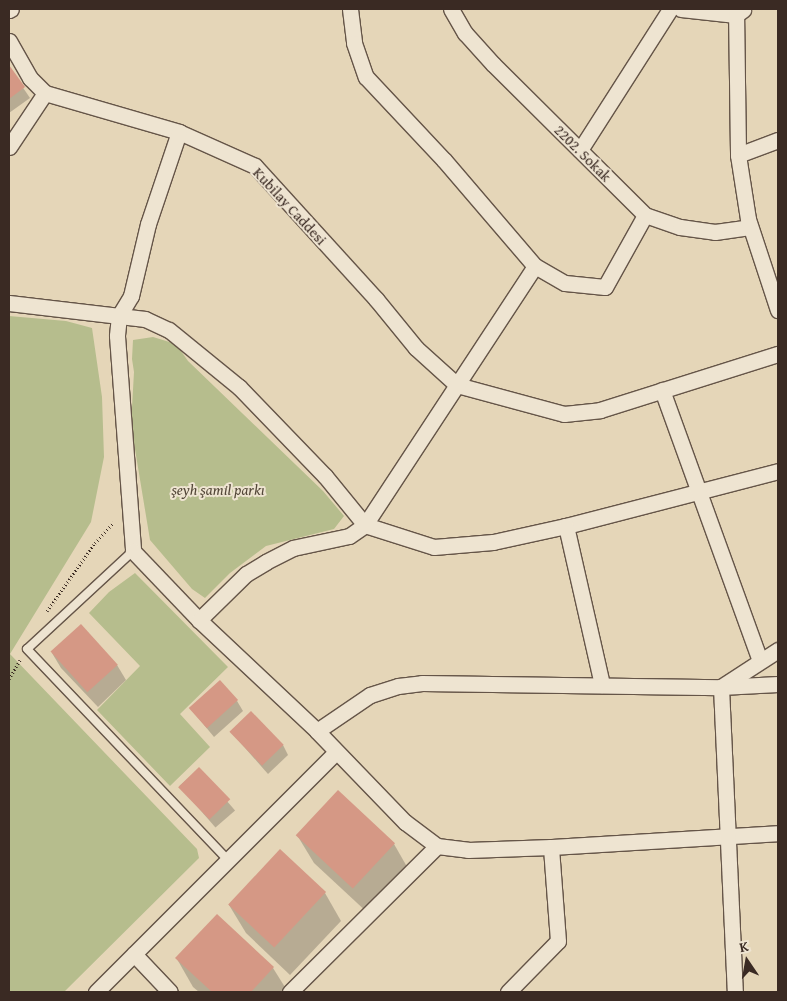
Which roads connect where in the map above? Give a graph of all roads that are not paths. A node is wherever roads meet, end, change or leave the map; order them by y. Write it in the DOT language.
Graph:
graph roads {
  1 [pos="350,9"];
  2 [pos="451,9"];
  3 [pos="670,9"];
  4 [pos="682,9"];
  5 [pos="739,11"];
  6 [pos="9,41"];
  7 [pos="45,93"];
  8 [pos="179,132"];
  9 [pos="778,140"];
  10 [pos="9,147"];
  11 [pos="580,150"];
  12 [pos="738,154"];
  13 [pos="645,214"];
  14 [pos="750,227"];
  15 [pos="535,266"];
  16 [pos="9,303"];
  17 [pos="778,310"];
  18 [pos="119,316"];
  19 [pos="778,354"];
  20 [pos="457,384"];
  21 [pos="662,390"];
  22 [pos="778,471"];
  23 [pos="696,491"];
  24 [pos="365,525"];
  25 [pos="566,526"];
  26 [pos="133,551"];
  27 [pos="199,620"];
  28 [pos="778,650"];
  29 [pos="760,660"];
  30 [pos="602,684"];
  31 [pos="778,684"];
  32 [pos="721,686"];
  33 [pos="317,731"];
  34 [pos="336,752"];
  35 [pos="778,833"];
  36 [pos="728,836"];
  37 [pos="437,846"];
  38 [pos="551,847"];
  39 [pos="228,860"];
  40 [pos="134,954"];
  41 [pos="96,992"];
  42 [pos="170,992"];
  43 [pos="290,992"];
  44 [pos="508,992"];
  45 [pos="735,992"];
  1 -- 15 [label="street"];
  2 -- 11 [label="street, 2202. Sokak"];
  3 -- 11 [label="street"];
  4 -- 5 [label="street"];
  5 -- 12 [label="street"];
  6 -- 7 [label="street"];
  7 -- 8 [label="street, Kubilay Caddesi"];
  7 -- 10 [label="street"];
  8 -- 18 [label="street"];
  8 -- 20 [label="street, Kubilay Caddesi"];
  9 -- 12 [label="street"];
  11 -- 13 [label="street, 2202. Sokak"];
  12 -- 14 [label="street"];
  13 -- 14 [label="street, 2202. Sokak"];
  13 -- 15 [label="street"];
  14 -- 17 [label="street"];
  15 -- 20 [label="street"];
  16 -- 18 [label="street"];
  18 -- 24 [label="street"];
  18 -- 26 [label="street"];
  19 -- 21 [label="street"];
  20 -- 21 [label="street"];
  20 -- 24 [label="street"];
  21 -- 23 [label="street"];
  22 -- 23 [label="street"];
  23 -- 25 [label="street"];
  23 -- 29 [label="street"];
  24 -- 25 [label="street"];
  24 -- 27 [label="street"];
  25 -- 30 [label="street"];
  26 -- 27 [label="street"];
  26 -- 39 [label="lane"];
  27 -- 33 [label="street"];
  28 -- 29 [label="street"];
  29 -- 32 [label="street"];
  30 -- 32 [label="street"];
  30 -- 33 [label="street"];
  31 -- 32 [label="street"];
  32 -- 36 [label="street"];
  33 -- 34 [label="street"];
  34 -- 37 [label="street"];
  34 -- 39 [label="street"];
  35 -- 36 [label="street"];
  36 -- 38 [label="street"];
  36 -- 45 [label="street"];
  37 -- 38 [label="street"];
  37 -- 43 [label="street"];
  38 -- 44 [label="street"];
  39 -- 40 [label="street"];
  40 -- 41 [label="street"];
  40 -- 42 [label="street"];
}
